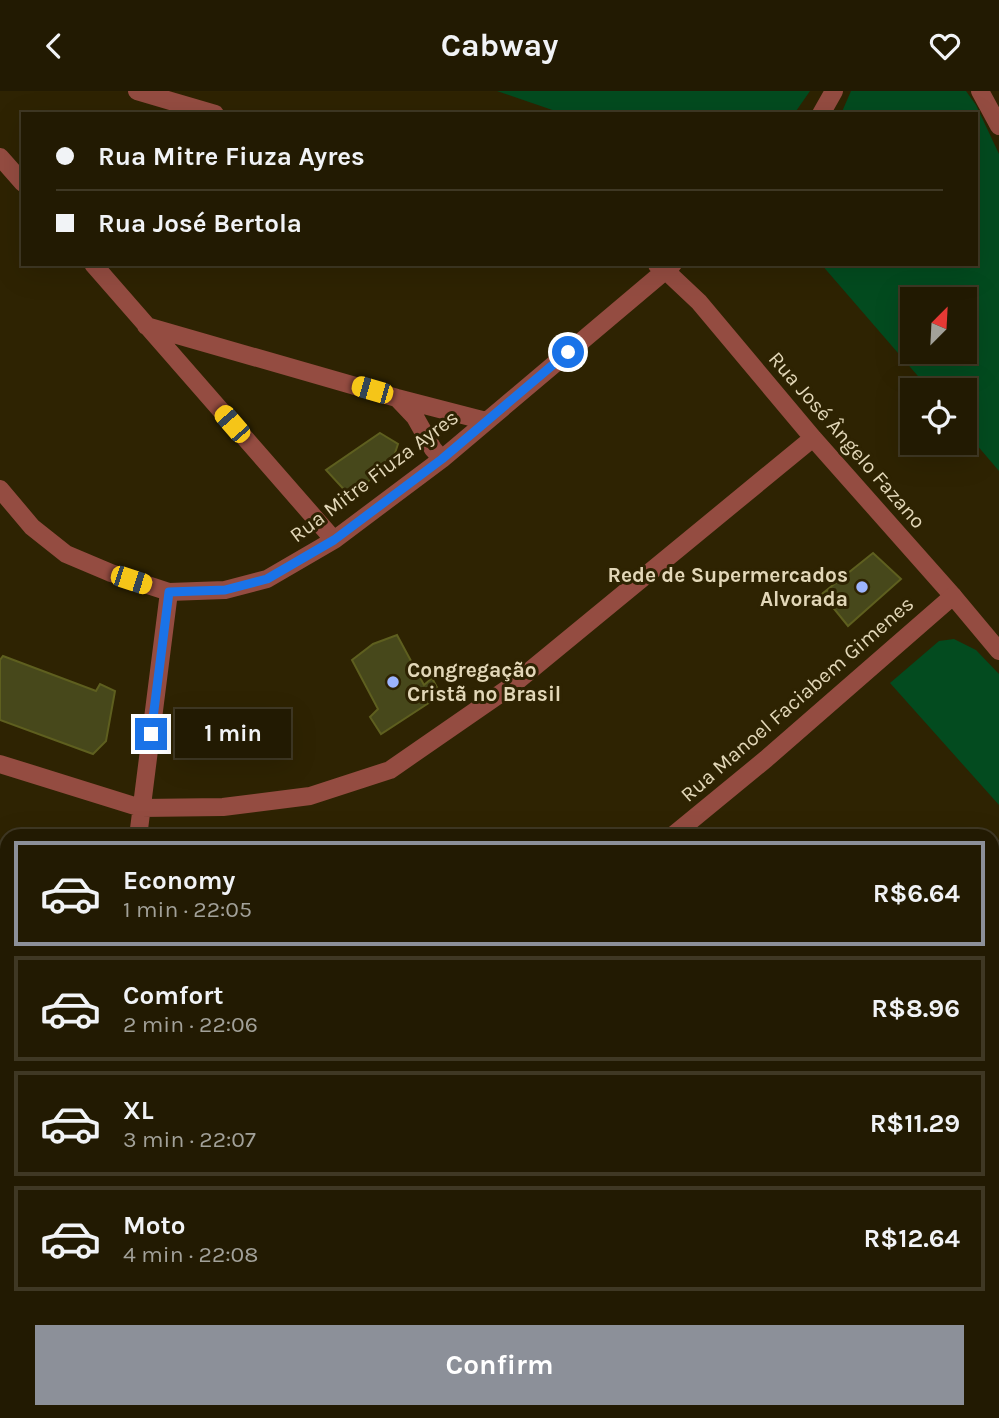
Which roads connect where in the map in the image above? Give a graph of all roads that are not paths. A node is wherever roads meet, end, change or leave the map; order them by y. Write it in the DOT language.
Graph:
graph roads {
  1 [pos="137,91"];
  2 [pos="834,91"];
  3 [pos="980,91"];
  4 [pos="208,112"];
  5 [pos="822,112"];
  6 [pos="999,126"];
  7 [pos="0,157"];
  8 [pos="21,181"];
  9 [pos="95,266"];
  10 [pos="664,266"];
  11 [pos="146,326"];
  12 [pos="397,398"];
  13 [pos="486,421"];
  14 [pos="813,438"];
  15 [pos="442,459"];
  16 [pos="0,489"];
  17 [pos="334,540"];
  18 [pos="169,592"];
  19 [pos="953,596"];
  20 [pos="999,651"];
  21 [pos="0,764"];
  22 [pos="141,809"];
  23 [pos="139,829"];
  24 [pos="681,829"];
  1 -- 4 [label="street"];
  2 -- 5 [label="street"];
  3 -- 6 [label="street"];
  7 -- 8 [label="street"];
  9 -- 11 [label="street"];
  10 -- 13 [label="street, Rua Mitre Fiuza Ayres"];
  10 -- 14 [label="street, Rua José Ângelo Fazano"];
  11 -- 12 [label="street"];
  11 -- 17 [label="street"];
  12 -- 13 [label="street"];
  12 -- 15 [label="street"];
  13 -- 15 [label="street, Rua Mitre Fiuza Ayres"];
  14 -- 19 [label="street, Rua José Ângelo Fazano"];
  14 -- 22 [label="street"];
  15 -- 17 [label="street, Rua Mitre Fiuza Ayres"];
  16 -- 18 [label="street, Rua Mitre Fiuza Ayres"];
  17 -- 18 [label="street, Rua Mitre Fiuza Ayres"];
  18 -- 22 [label="street"];
  19 -- 20 [label="street, Rua José Ângelo Fazano"];
  19 -- 24 [label="street, Rua Manoel Faciabem Gimenes"];
  21 -- 22 [label="street"];
  22 -- 23 [label="street"];
}
